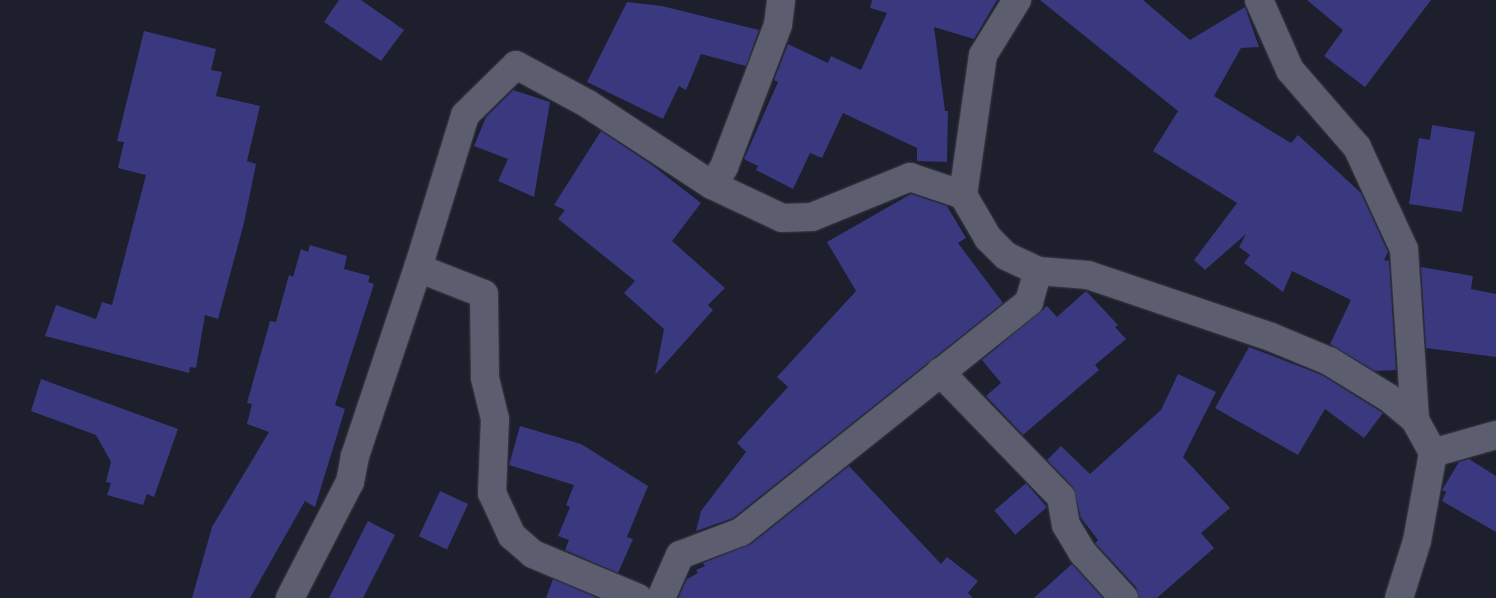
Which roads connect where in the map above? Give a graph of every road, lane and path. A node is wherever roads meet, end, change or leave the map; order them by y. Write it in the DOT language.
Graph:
graph roads {
  1 [pos="781,0"];
  2 [pos="1017,0"];
  3 [pos="1259,0"];
  4 [pos="712,185"];
  5 [pos="963,195"];
  6 [pos="418,268"];
  7 [pos="1038,271"];
  8 [pos="940,372"];
  9 [pos="1415,420"];
  10 [pos="1496,435"];
  11 [pos="1433,453"];
  12 [pos="290,598"];
  13 [pos="638,598"];
  14 [pos="661,598"];
  15 [pos="1124,598"];
  16 [pos="1399,598"];
  1 -- 4 [label="street"];
  2 -- 5 [label="street"];
  3 -- 9 [label="street"];
  4 -- 5 [label="street"];
  4 -- 6 [label="street"];
  5 -- 7 [label="street"];
  6 -- 12 [label="street"];
  6 -- 13 [label="street"];
  7 -- 8 [label="street"];
  7 -- 9 [label="street"];
  8 -- 14 [label="street"];
  8 -- 15 [label="street"];
  9 -- 11 [label="street"];
  10 -- 11 [label="street"];
  11 -- 16 [label="street"];
}
